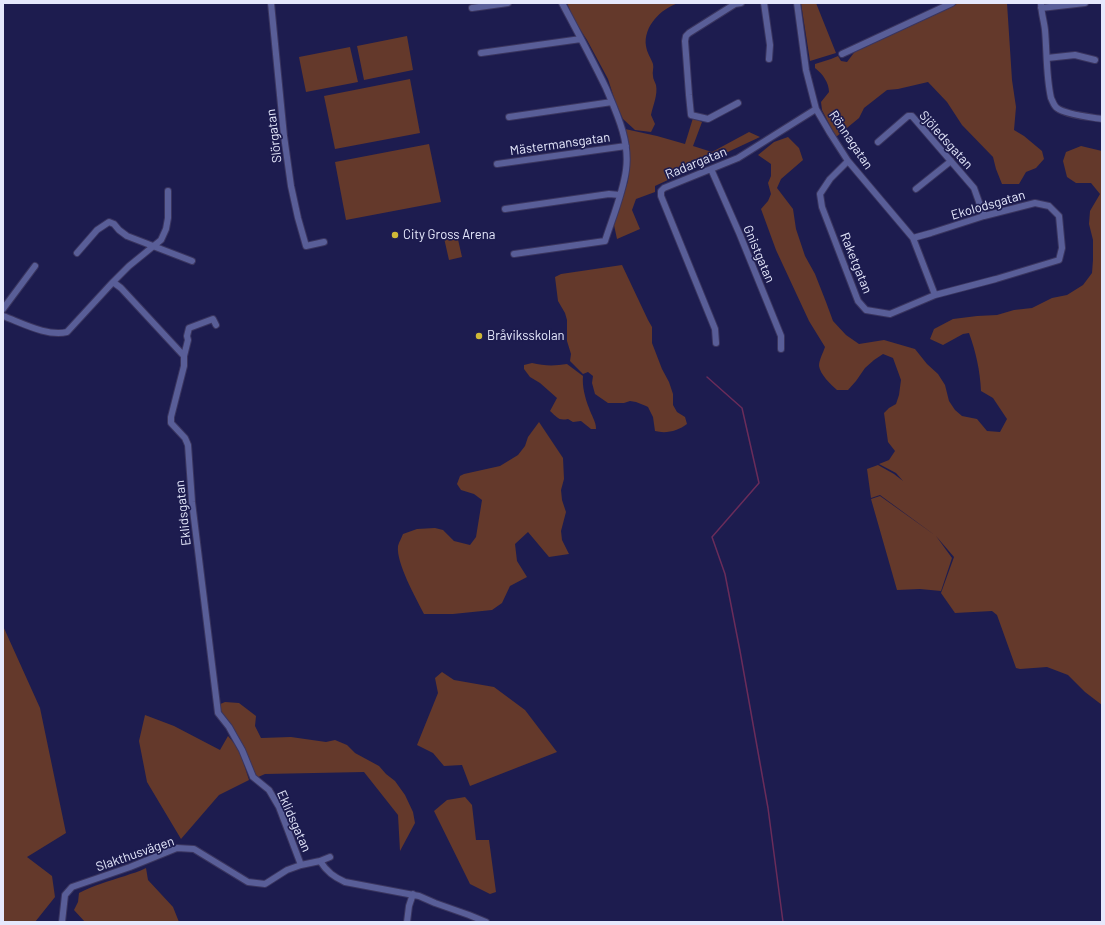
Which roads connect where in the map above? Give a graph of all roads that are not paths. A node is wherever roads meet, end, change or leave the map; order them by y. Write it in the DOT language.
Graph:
graph roads {
  1 [pos="271,3"];
  2 [pos="508,3"];
  3 [pos="562,3"];
  4 [pos="741,3"];
  5 [pos="764,3"];
  6 [pos="797,3"];
  7 [pos="952,3"];
  8 [pos="1085,3"];
  9 [pos="1041,6"];
  10 [pos="472,8"];
  11 [pos="581,39"];
  12 [pos="481,53"];
  13 [pos="842,54"];
  14 [pos="1047,58"];
  15 [pos="769,60"];
  16 [pos="1096,60"];
  17 [pos="612,102"];
  18 [pos="738,103"];
  19 [pos="816,108"];
  20 [pos="509,116"];
  21 [pos="1102,119"];
  22 [pos="878,142"];
  23 [pos="626,146"];
  24 [pos="848,161"];
  25 [pos="951,161"];
  26 [pos="497,164"];
  27 [pos="710,169"];
  28 [pos="916,189"];
  29 [pos="168,191"];
  30 [pos="620,195"];
  31 [pos="505,209"];
  32 [pos="984,216"];
  33 [pos="913,238"];
  34 [pos="324,242"];
  35 [pos="153,247"];
  36 [pos="77,253"];
  37 [pos="514,254"];
  38 [pos="192,261"];
  39 [pos="35,266"];
  40 [pos="113,282"];
  41 [pos="935,295"];
  42 [pos="3,309"];
  43 [pos="3,316"];
  44 [pos="216,325"];
  45 [pos="716,343"];
  46 [pos="781,349"];
  47 [pos="184,356"];
  48 [pos="330,857"];
  49 [pos="320,861"];
  50 [pos="301,865"];
  51 [pos="413,894"];
  52 [pos="62,922"];
  53 [pos="407,922"];
  54 [pos="486,922"];
  1 -- 34 [label="street, Slörgatan"];
  2 -- 10 [label="street"];
  3 -- 11 [label="street, Mästermansgatan"];
  4 -- 18 [label="street"];
  5 -- 15 [label="street"];
  6 -- 19 [label="street, Rönnagatan"];
  7 -- 13 [label="street"];
  8 -- 9 [label="street"];
  9 -- 14 [label="street"];
  11 -- 12 [label="street"];
  11 -- 17 [label="street, Mästermansgatan"];
  14 -- 16 [label="street"];
  14 -- 21 [label="street"];
  17 -- 20 [label="street"];
  17 -- 23 [label="street, Mästermansgatan"];
  19 -- 24 [label="street, Rönnagatan"];
  19 -- 27 [label="street, Radargatan"];
  22 -- 25 [label="street, Sjöledsgatan"];
  23 -- 26 [label="street, Mästermansgatan"];
  23 -- 30 [label="street, Mästermansgatan"];
  24 -- 33 [label="street, Rönnagatan"];
  24 -- 41 [label="street, Raketgatan"];
  25 -- 28 [label="street"];
  25 -- 32 [label="street, Sjöledsgatan"];
  27 -- 45 [label="street, Radargatan"];
  27 -- 46 [label="street, Gnistgatan"];
  29 -- 35 [label="street"];
  30 -- 31 [label="street"];
  30 -- 37 [label="street, Mästermansgatan"];
  32 -- 33 [label="street, Ekolodsgatan"];
  32 -- 41 [label="street, Ekolodsgatan"];
  33 -- 41 [label="street, Rönnagatan"];
  35 -- 36 [label="street"];
  35 -- 38 [label="street"];
  35 -- 40 [label="street"];
  39 -- 42 [label="street"];
  40 -- 43 [label="street"];
  40 -- 47 [label="street"];
  44 -- 47 [label="street, Eklidsgatan"];
  47 -- 50 [label="street, Eklidsgatan"];
  48 -- 49 [label="street, Slakthusvägen"];
  49 -- 50 [label="street, Slakthusvägen"];
  49 -- 51 [label="street"];
  50 -- 52 [label="street, Slakthusvägen"];
  51 -- 53 [label="street"];
  51 -- 54 [label="street"];
}
